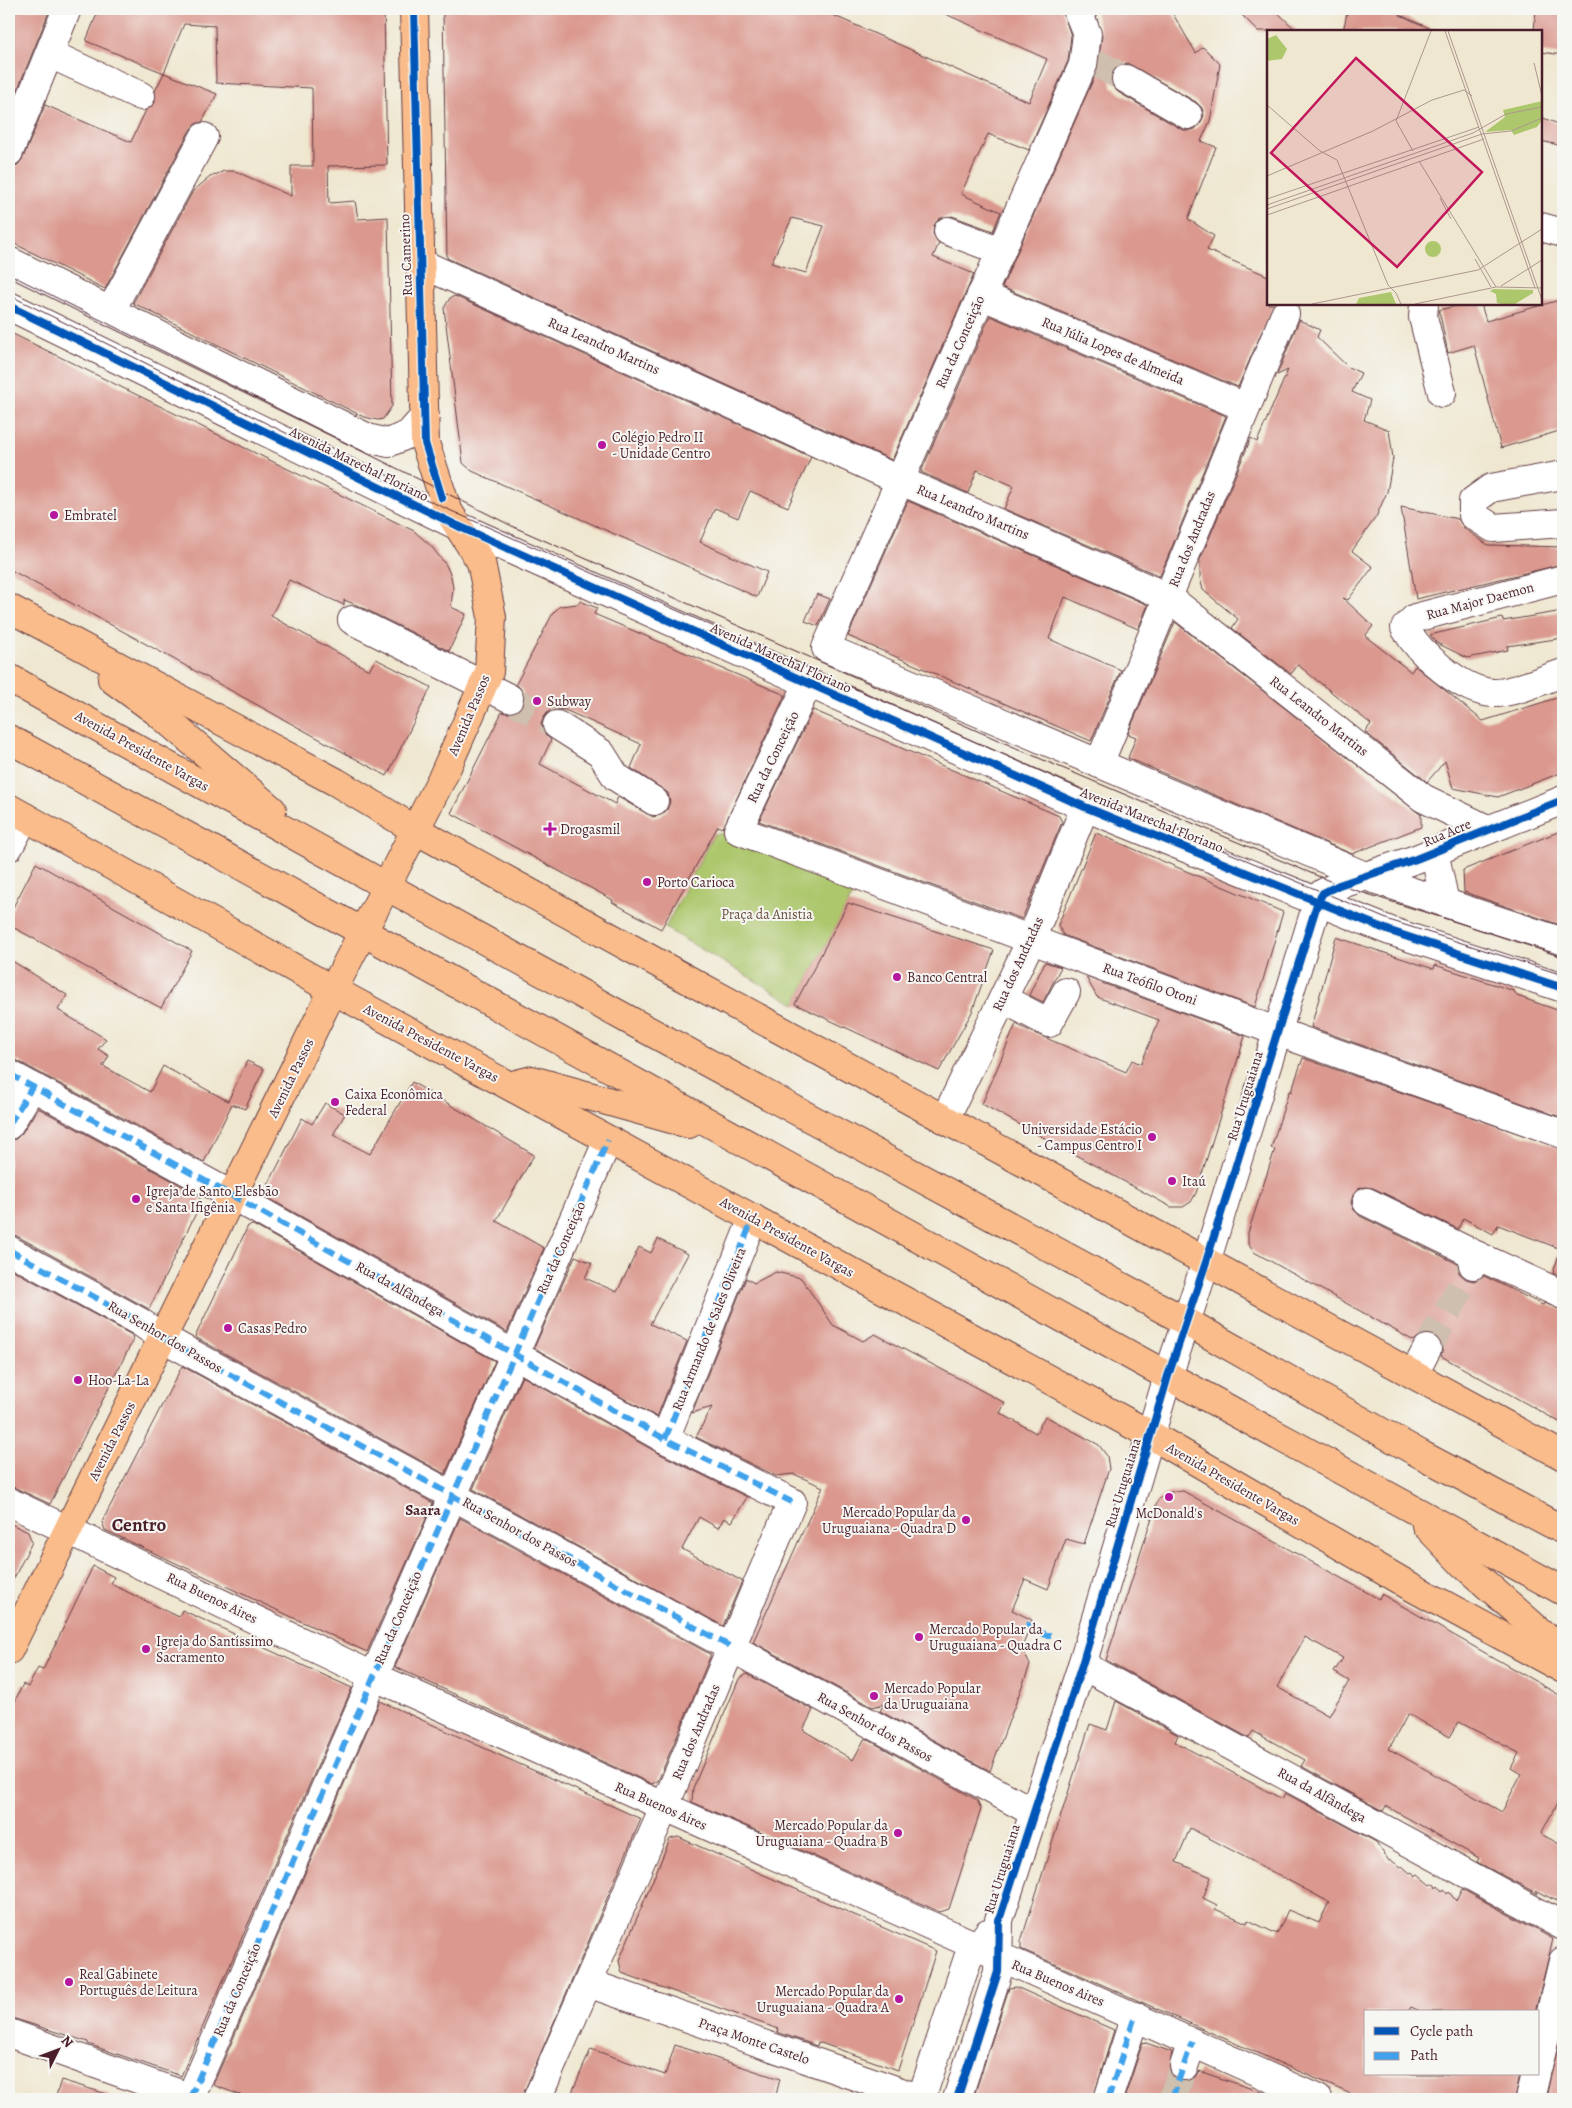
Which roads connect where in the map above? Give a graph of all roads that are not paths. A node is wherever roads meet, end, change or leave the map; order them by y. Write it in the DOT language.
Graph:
graph roads {
  1 [pos="68,9"];
  2 [pos="414,9"];
  3 [pos="1077,9"];
  4 [pos="50,54"];
  5 [pos="1126,79"];
  6 [pos="141,96"];
  7 [pos="1188,115"];
  8 [pos="204,137"];
  9 [pos="9,152"];
  10 [pos="1542,227"];
  11 [pos="948,231"];
  12 [pos="1563,233"];
  13 [pos="1000,251"];
  14 [pos="9,261"];
  15 [pos="418,262"];
  16 [pos="981,295"];
  17 [pos="1424,305"];
  18 [pos="9,306"];
  19 [pos="110,312"];
  20 [pos="1285,314"];
  21 [pos="1442,392"];
  22 [pos="1246,407"];
  23 [pos="425,416"];
  24 [pos="1563,475"];
  25 [pos="899,480"];
  26 [pos="442,498"];
  27 [pos="1563,523"];
  28 [pos="458,526"];
  29 [pos="1563,579"];
  30 [pos="1168,597"];
  31 [pos="17,612"];
  32 [pos="352,620"];
  33 [pos="826,648"];
  34 [pos="1563,674"];
  35 [pos="9,678"];
  36 [pos="484,684"];
  37 [pos="808,684"];
  38 [pos="509,698"];
  39 [pos="557,725"];
  40 [pos="9,739"];
  41 [pos="1099,764"];
  42 [pos="1563,800"];
  43 [pos="654,801"];
  44 [pos="1085,807"];
  45 [pos="17,813"];
  46 [pos="414,829"];
  47 [pos="1487,829"];
  48 [pos="738,830"];
  49 [pos="306,841"];
  50 [pos="9,847"];
  51 [pos="1434,852"];
  52 [pos="1365,876"];
  53 [pos="386,886"];
  54 [pos="1329,893"];
  55 [pos="1445,903"];
  56 [pos="364,932"];
  57 [pos="1031,940"];
  58 [pos="1563,942"];
  59 [pos="1563,988"];
  60 [pos="333,990"];
  61 [pos="1066,992"];
  62 [pos="1003,999"];
  63 [pos="1278,1032"];
  64 [pos="20,1080"];
  65 [pos="510,1086"];
  66 [pos="945,1119"];
  67 [pos="9,1125"];
  68 [pos="1563,1134"];
  69 [pos="736,1137"];
  70 [pos="608,1140"];
  71 [pos="233,1196"];
  72 [pos="1367,1202"];
  73 [pos="753,1218"];
  74 [pos="9,1250"];
  75 [pos="1206,1262"];
  76 [pos="1563,1295"];
  77 [pos="1185,1321"];
  78 [pos="163,1338"];
  79 [pos="1427,1349"];
  80 [pos="514,1353"];
  81 [pos="1414,1374"];
  82 [pos="1168,1376"];
  83 [pos="1151,1436"];
  84 [pos="665,1439"];
  85 [pos="1563,1456"];
  86 [pos="451,1495"];
  87 [pos="9,1502"];
  88 [pos="792,1502"];
  89 [pos="1409,1508"];
  90 [pos="68,1528"];
  91 [pos="1563,1530"];
  92 [pos="1563,1591"];
  93 [pos="11,1640"];
  94 [pos="731,1647"];
  95 [pos="1563,1652"];
  96 [pos="1082,1665"];
  97 [pos="1563,1669"];
  98 [pos="373,1676"];
  99 [pos="664,1808"];
  100 [pos="1033,1812"];
  101 [pos="1563,1926"];
  102 [pos="986,1951"];
  103 [pos="1563,1961"];
  104 [pos="588,1983"];
  105 [pos="1135,2016"];
  106 [pos="9,2033"];
  107 [pos="1540,2058"];
  108 [pos="1536,2076"];
  109 [pos="192,2099"];
  110 [pos="537,2099"];
  111 [pos="921,2099"];
  112 [pos="957,2099"];
  113 [pos="1108,2099"];
  114 [pos="1318,2099"];
  115 [pos="1530,2099"];
  1 -- 4 [label="street"];
  2 -- 15 [label="main road, Rua Camerino"];
  3 -- 13 [label="street, Rua da Conceição"];
  4 -- 6 [label="street"];
  4 -- 9 [label="street"];
  5 -- 7 [label="street"];
  8 -- 19 [label="street"];
  10 -- 12 [label="street"];
  11 -- 13 [label="street"];
  13 -- 16 [label="street, Rua da Conceição"];
  14 -- 19 [label="street, Avenida Marechal Floriano"];
  15 -- 23 [label="main road, Rua Camerino"];
  15 -- 25 [label="street, Rua Leandro Martins"];
  16 -- 22 [label="street, Rua Júlia Lopes de Almeida"];
  16 -- 25 [label="street, Rua da Conceição"];
  17 -- 21 [label="street"];
  18 -- 28 [label="street, Avenida Marechal Floriano"];
  19 -- 23 [label="street, Avenida Marechal Floriano"];
  20 -- 22 [label="street, Rua dos Andradas"];
  22 -- 30 [label="street, Rua dos Andradas"];
  23 -- 26 [label="main road, Rua Camerino"];
  24 -- 27 [label="street"];
  25 -- 30 [label="street, Rua Leandro Martins"];
  25 -- 33 [label="street, Rua da Conceição"];
  26 -- 28 [label="main road, Avenida Passos"];
  28 -- 36 [label="main road, Avenida Passos"];
  28 -- 37 [label="street, Avenida Marechal Floriano"];
  29 -- 34 [label="street, Rua Major Daemon"];
  30 -- 41 [label="street, Rua dos Andradas"];
  30 -- 47 [label="street, Rua Leandro Martins"];
  31 -- 46 [label="main road"];
  31 -- 49 [label="main road"];
  32 -- 36 [label="street"];
  33 -- 41 [label="street, Avenida Marechal Floriano"];
  35 -- 49 [label="main road, Avenida Presidente Vargas"];
  36 -- 38 [label="street"];
  36 -- 46 [label="main road, Avenida Passos"];
  37 -- 44 [label="street, Avenida Marechal Floriano"];
  37 -- 48 [label="street, Rua da Conceição"];
  39 -- 43 [label="street"];
  40 -- 56 [label="main road"];
  41 -- 52 [label="street, Avenida Marechal Floriano"];
  42 -- 47 [label="street, Rua Acre"];
  44 -- 54 [label="street, Avenida Marechal Floriano"];
  44 -- 57 [label="street, Rua dos Andradas"];
  45 -- 50 [label="street"];
  45 -- 60 [label="main road, Avenida Presidente Vargas"];
  46 -- 53 [label="main road, Avenida Passos"];
  46 -- 66 [label="main road"];
  47 -- 51 [label="street, Rua Acre"];
  48 -- 57 [label="street, Rua Teófilo Otoni"];
  49 -- 53 [label="main road, Avenida Presidente Vargas"];
  51 -- 52 [label="street, Rua Acre"];
  51 -- 55 [label="street"];
  52 -- 54 [label="street, Rua Acre"];
  52 -- 55 [label="street, Avenida Marechal Floriano"];
  53 -- 56 [label="main road, Avenida Passos"];
  53 -- 77 [label="main road, Avenida Presidente Vargas"];
  54 -- 59 [label="street, Avenida Marechal Floriano"];
  54 -- 63 [label="street, Rua Uruguaiana"];
  55 -- 58 [label="street, Avenida Marechal Floriano"];
  56 -- 60 [label="main road, Avenida Passos"];
  56 -- 69 [label="main road"];
  57 -- 62 [label="street, Rua dos Andradas"];
  57 -- 63 [label="street, Rua Teófilo Otoni"];
  60 -- 65 [label="main road, Avenida Presidente Vargas"];
  60 -- 71 [label="main road, Avenida Passos"];
  61 -- 62 [label="street"];
  62 -- 66 [label="street, Rua dos Andradas"];
  63 -- 68 [label="street, Rua Teófilo Otoni"];
  63 -- 75 [label="street, Rua Uruguaiana"];
  64 -- 67 [label="street"];
  64 -- 71 [label="street, Rua da Alfândega"];
  65 -- 69 [label="main road"];
  65 -- 70 [label="main road, Avenida Presidente Vargas"];
  66 -- 75 [label="main road"];
  69 -- 82 [label="main road"];
  70 -- 73 [label="main road, Avenida Presidente Vargas"];
  70 -- 80 [label="street, Rua da Conceição"];
  71 -- 78 [label="main road, Avenida Passos"];
  71 -- 80 [label="street, Rua da Alfândega"];
  72 -- 76 [label="street"];
  73 -- 83 [label="main road, Avenida Presidente Vargas"];
  73 -- 84 [label="street, Rua Armando de Sales Oliveira"];
  74 -- 78 [label="street, Rua Senhor dos Passos"];
  75 -- 77 [label="street, Rua Uruguaiana"];
  75 -- 81 [label="main road"];
  77 -- 82 [label="street, Rua Uruguaiana"];
  77 -- 91 [label="main road, Avenida Presidente Vargas"];
  78 -- 86 [label="street, Rua Senhor dos Passos"];
  78 -- 90 [label="main road, Avenida Passos"];
  79 -- 81 [label="street"];
  80 -- 84 [label="street, Rua da Alfândega"];
  80 -- 86 [label="street, Rua da Conceição"];
  81 -- 85 [label="main road"];
  82 -- 83 [label="street, Rua Uruguaiana"];
  82 -- 89 [label="main road"];
  83 -- 96 [label="street, Rua Uruguaiana"];
  83 -- 97 [label="main road, Avenida Presidente Vargas"];
  84 -- 88 [label="street, Rua da Alfândega"];
  86 -- 94 [label="street, Rua Senhor dos Passos"];
  86 -- 98 [label="street, Rua da Conceição"];
  87 -- 90 [label="street, Rua Buenos Aires"];
  88 -- 94 [label="street, Rua dos Andradas"];
  89 -- 92 [label="main road"];
  89 -- 95 [label="main road"];
  90 -- 93 [label="main road, Avenida Passos"];
  90 -- 98 [label="street, Rua Buenos Aires"];
  94 -- 99 [label="street, Rua dos Andradas"];
  94 -- 100 [label="street, Rua Senhor dos Passos"];
  96 -- 100 [label="street, Rua Uruguaiana"];
  96 -- 101 [label="street, Rua da Alfândega"];
  98 -- 99 [label="street, Rua Buenos Aires"];
  98 -- 109 [label="street, Rua da Conceição"];
  99 -- 102 [label="street, Rua Buenos Aires"];
  99 -- 104 [label="street, Rua dos Andradas"];
  100 -- 102 [label="street, Rua Uruguaiana"];
  102 -- 105 [label="street, Rua Buenos Aires"];
  102 -- 111 [label="street, Rua Uruguaiana"];
  102 -- 112 [label="street, Rua Uruguaiana"];
  103 -- 107 [label="street"];
  104 -- 110 [label="street, Rua dos Andradas"];
  104 -- 111 [label="street, Praça Monte Castelo"];
  105 -- 113 [label="street"];
  105 -- 114 [label="street, Rua Buenos Aires"];
  106 -- 109 [label="street"];
  108 -- 115 [label="street"];
}
